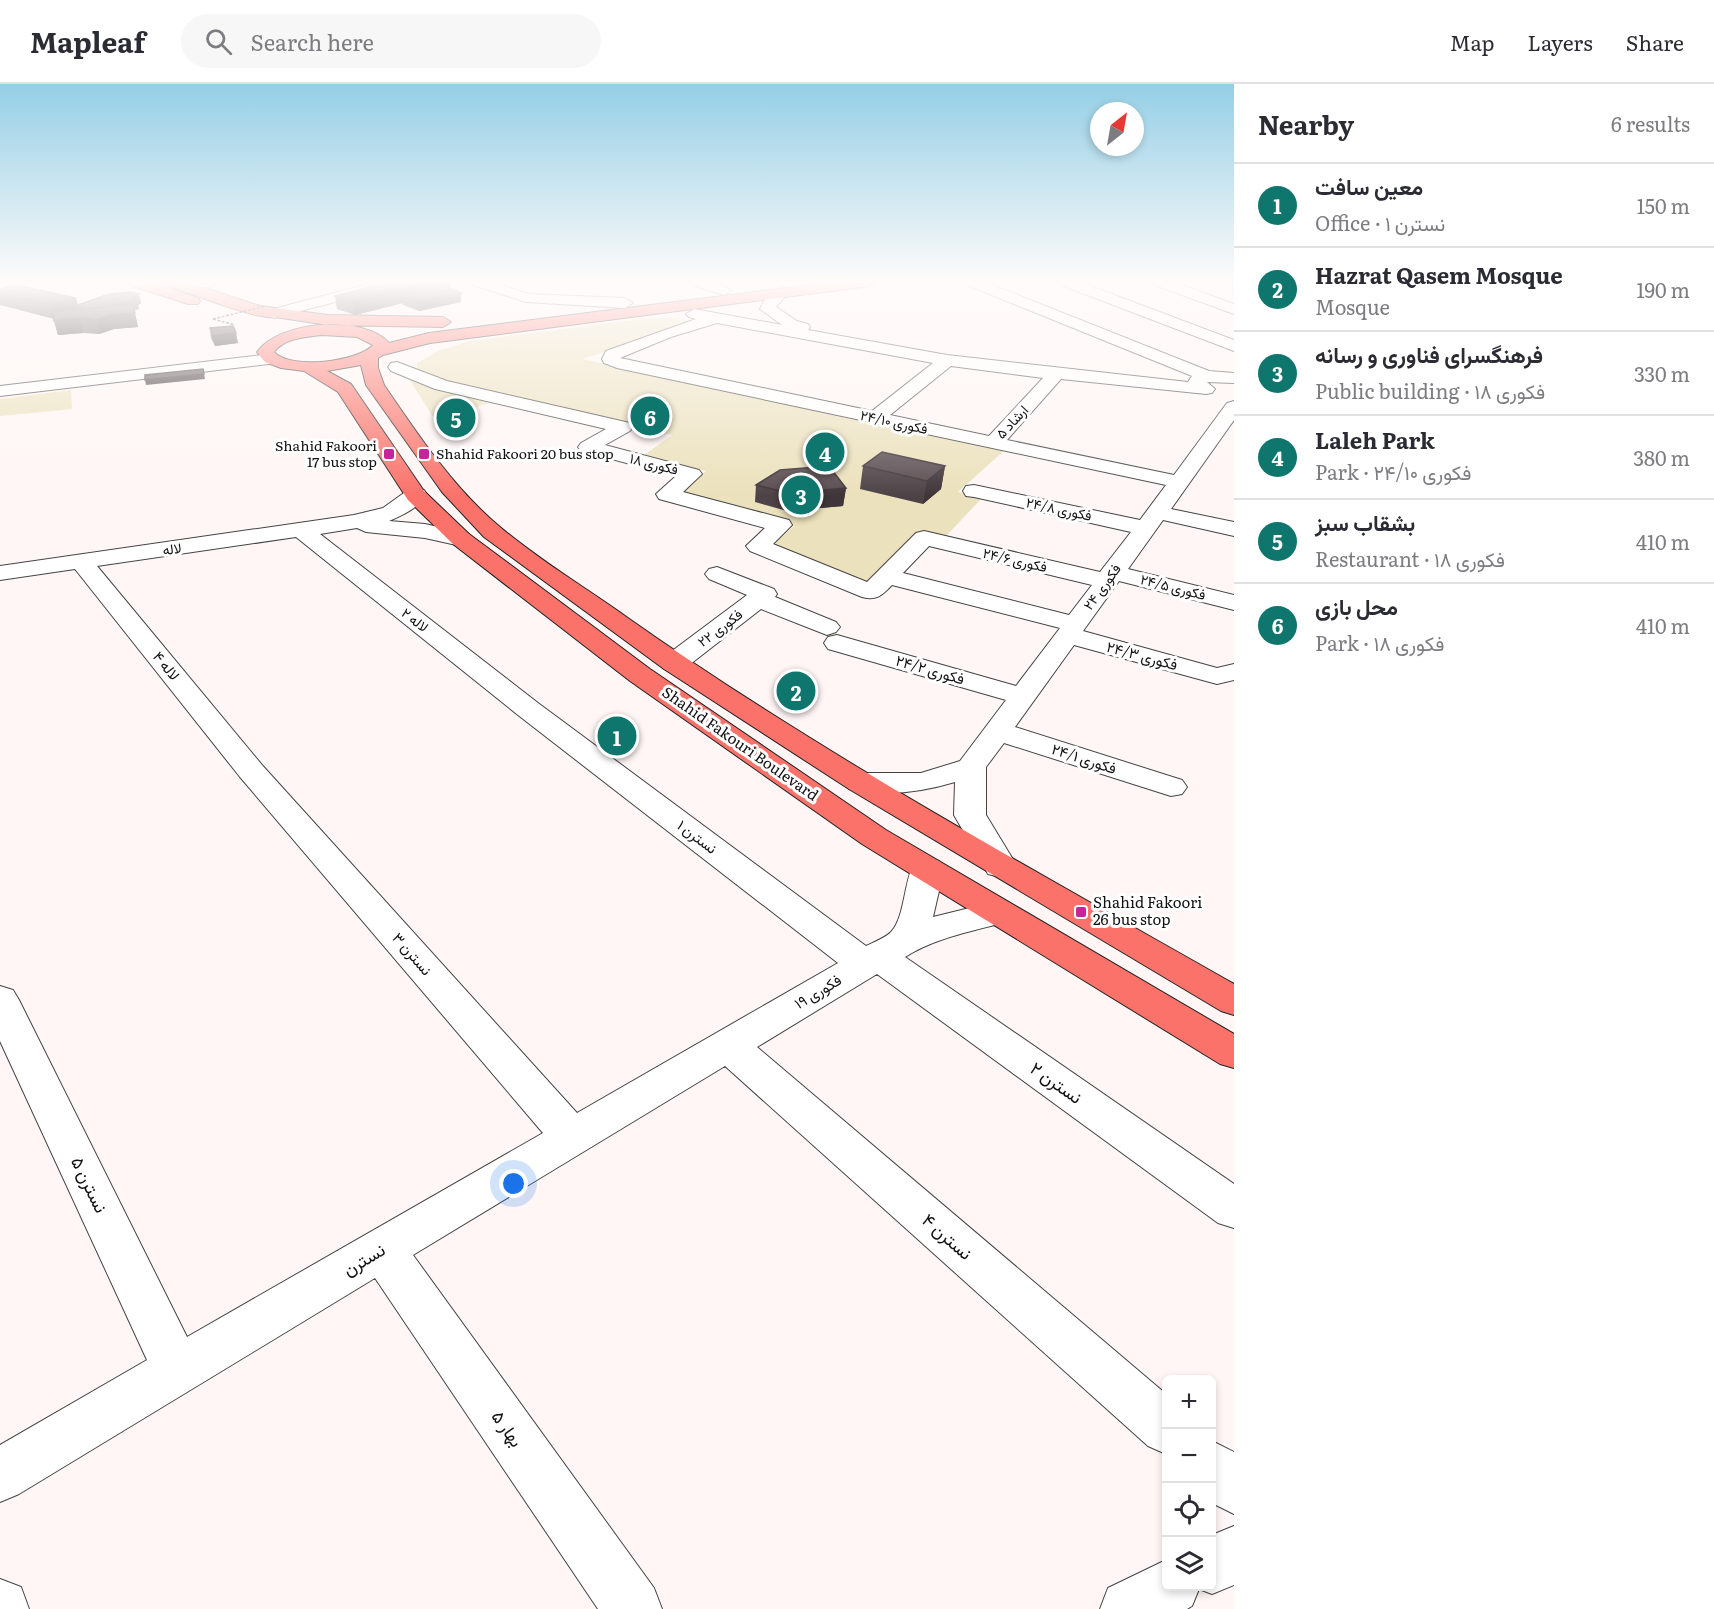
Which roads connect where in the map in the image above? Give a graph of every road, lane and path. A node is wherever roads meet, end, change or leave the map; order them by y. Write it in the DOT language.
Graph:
graph roads {
  1 [pos="237,353"];
  2 [pos="283,353"];
  3 [pos="375,353"];
  4 [pos="417,353"];
  5 [pos="616,353"];
  6 [pos="910,353"];
  7 [pos="958,353"];
  8 [pos="1132,353"];
  9 [pos="947,360"];
  10 [pos="307,366"];
  11 [pos="397,367"];
  12 [pos="1056,374"];
  13 [pos="1234,378"];
  14 [pos="2,387"];
  15 [pos="345,388"];
  16 [pos="1219,392"];
  17 [pos="381,394"];
  18 [pos="875,418"];
  19 [pos="993,443"];
  20 [pos="1179,482"];
  21 [pos="974,491"];
  22 [pos="417,495"];
  23 [pos="1150,520"];
  24 [pos="343,524"];
  25 [pos="1234,529"];
  26 [pos="301,530"];
  27 [pos="460,539"];
  28 [pos="81,561"];
  29 [pos="0,573"];
  30 [pos="717,574"];
  31 [pos="1109,577"];
  32 [pos="879,584"];
  33 [pos="762,597"];
  34 [pos="1234,603"];
  35 [pos="1071,629"];
  36 [pos="674,663"];
  37 [pos="1226,674"];
  38 [pos="1022,696"];
  39 [pos="528,709"];
  40 [pos="997,730"];
  41 [pos="971,767"];
  42 [pos="251,771"];
  43 [pos="860,782"];
  44 [pos="1171,787"];
  45 [pos="1000,866"];
  46 [pos="927,869"];
  47 [pos="998,913"];
  48 [pos="884,953"];
  49 [pos="0,1000"];
  50 [pos="1234,1001"];
  51 [pos="728,1045"];
  52 [pos="1234,1053"];
  53 [pos="572,1137"];
  54 [pos="1234,1209"];
  55 [pos="381,1250"];
  56 [pos="177,1370"];
  57 [pos="1162,1424"];
  58 [pos="1216,1471"];
  59 [pos="0,1475"];
  60 [pos="1234,1487"];
  61 [pos="1234,1554"];
  62 [pos="1216,1564"];
  63 [pos="1164,1591"];
  64 [pos="633,1609"];
  65 [pos="1129,1609"];
  1 -- 14 [label="street"];
  2 -- 10 [label="main road"];
  3 -- 10 [label="main road"];
  3 -- 17 [label="main road, Shahid Fakouri Boulevard"];
  4 -- 11 [label="main road"];
  5 -- 18 [label="street, فکوری ۲۴/۱۰"];
  6 -- 9 [label="street"];
  7 -- 16 [label="street"];
  8 -- 16 [label="street"];
  9 -- 12 [label="street"];
  9 -- 18 [label="street"];
  10 -- 15 [label="main road, Shahid Fakouri Boulevard"];
  11 -- 17 [label="main road"];
  11 -- 32 [label="street, فکوری ١٨"];
  12 -- 16 [label="street"];
  12 -- 19 [label="street, ارشاد ۵"];
  13 -- 16 [label="street"];
  15 -- 17 [label="main road"];
  15 -- 22 [label="main road, Shahid Fakouri Boulevard"];
  16 -- 20 [label="street, فکوری ۲۴"];
  17 -- 36 [label="main road, Shahid Fakouri Boulevard"];
  18 -- 19 [label="street, فکوری ۲۴/۱۰"];
  19 -- 20 [label="street, فکوری ۲۴/۱۰"];
  20 -- 23 [label="street, فکوری ۲۴"];
  21 -- 23 [label="street, فکوری ۲۴/۸"];
  22 -- 24 [label="street, لاله"];
  22 -- 27 [label="main road, Shahid Fakouri Boulevard"];
  23 -- 25 [label="street, فکوری ۲۴/۸"];
  23 -- 31 [label="street, فکوری ۲۴"];
  24 -- 26 [label="street, لاله"];
  24 -- 27 [label="street, لاله"];
  26 -- 28 [label="street, لاله"];
  26 -- 39 [label="street, لاله ۲"];
  27 -- 46 [label="main road, Shahid Fakouri Boulevard"];
  28 -- 29 [label="street, لاله"];
  28 -- 42 [label="street, لاله ۴"];
  30 -- 33 [label="street, فکوری ۲۴/۲"];
  31 -- 32 [label="street, فکوری ۲۴/۶"];
  31 -- 34 [label="street, فکوری ۲۴/۵"];
  31 -- 35 [label="street, فکوری ۲۴"];
  32 -- 35 [label="street, فکوری ۲۴/۳"];
  33 -- 36 [label="street, فکوری ۲۲"];
  33 -- 38 [label="street, فکوری ۲۴/۲"];
  35 -- 37 [label="street, فکوری ۲۴/۳"];
  35 -- 38 [label="street, فکوری ۲۴"];
  36 -- 43 [label="main road, Shahid Fakouri Boulevard"];
  38 -- 40 [label="street, فکوری ۲۴"];
  39 -- 48 [label="street, نسترن ۱"];
  40 -- 41 [label="street, فکوری ۲۴"];
  40 -- 44 [label="street, فکوری ۲۴/۱"];
  41 -- 43 [label="street"];
  41 -- 45 [label="street"];
  42 -- 53 [label="street, نسترن ۳"];
  43 -- 45 [label="main road, Shahid Fakouri Boulevard"];
  45 -- 50 [label="main road, Shahid Fakouri Boulevard"];
  46 -- 47 [label="main road, Shahid Fakouri Boulevard"];
  46 -- 48 [label="street"];
  47 -- 48 [label="street, فکوری ۱۹"];
  47 -- 52 [label="main road, Shahid Fakouri Boulevard"];
  48 -- 51 [label="street, فکوری ۱۹"];
  48 -- 54 [label="street, نسترن ۲"];
  49 -- 56 [label="street, نسترن ۵"];
  51 -- 53 [label="street, نسترن"];
  51 -- 57 [label="street, نسترن ۴"];
  53 -- 55 [label="street, نسترن"];
  55 -- 56 [label="street, نسترن"];
  55 -- 64 [label="street, بهار ۵"];
  56 -- 59 [label="street, نسترن"];
  58 -- 60 [label="street"];
  61 -- 62 [label="street"];
  63 -- 65 [label="street"];
}
